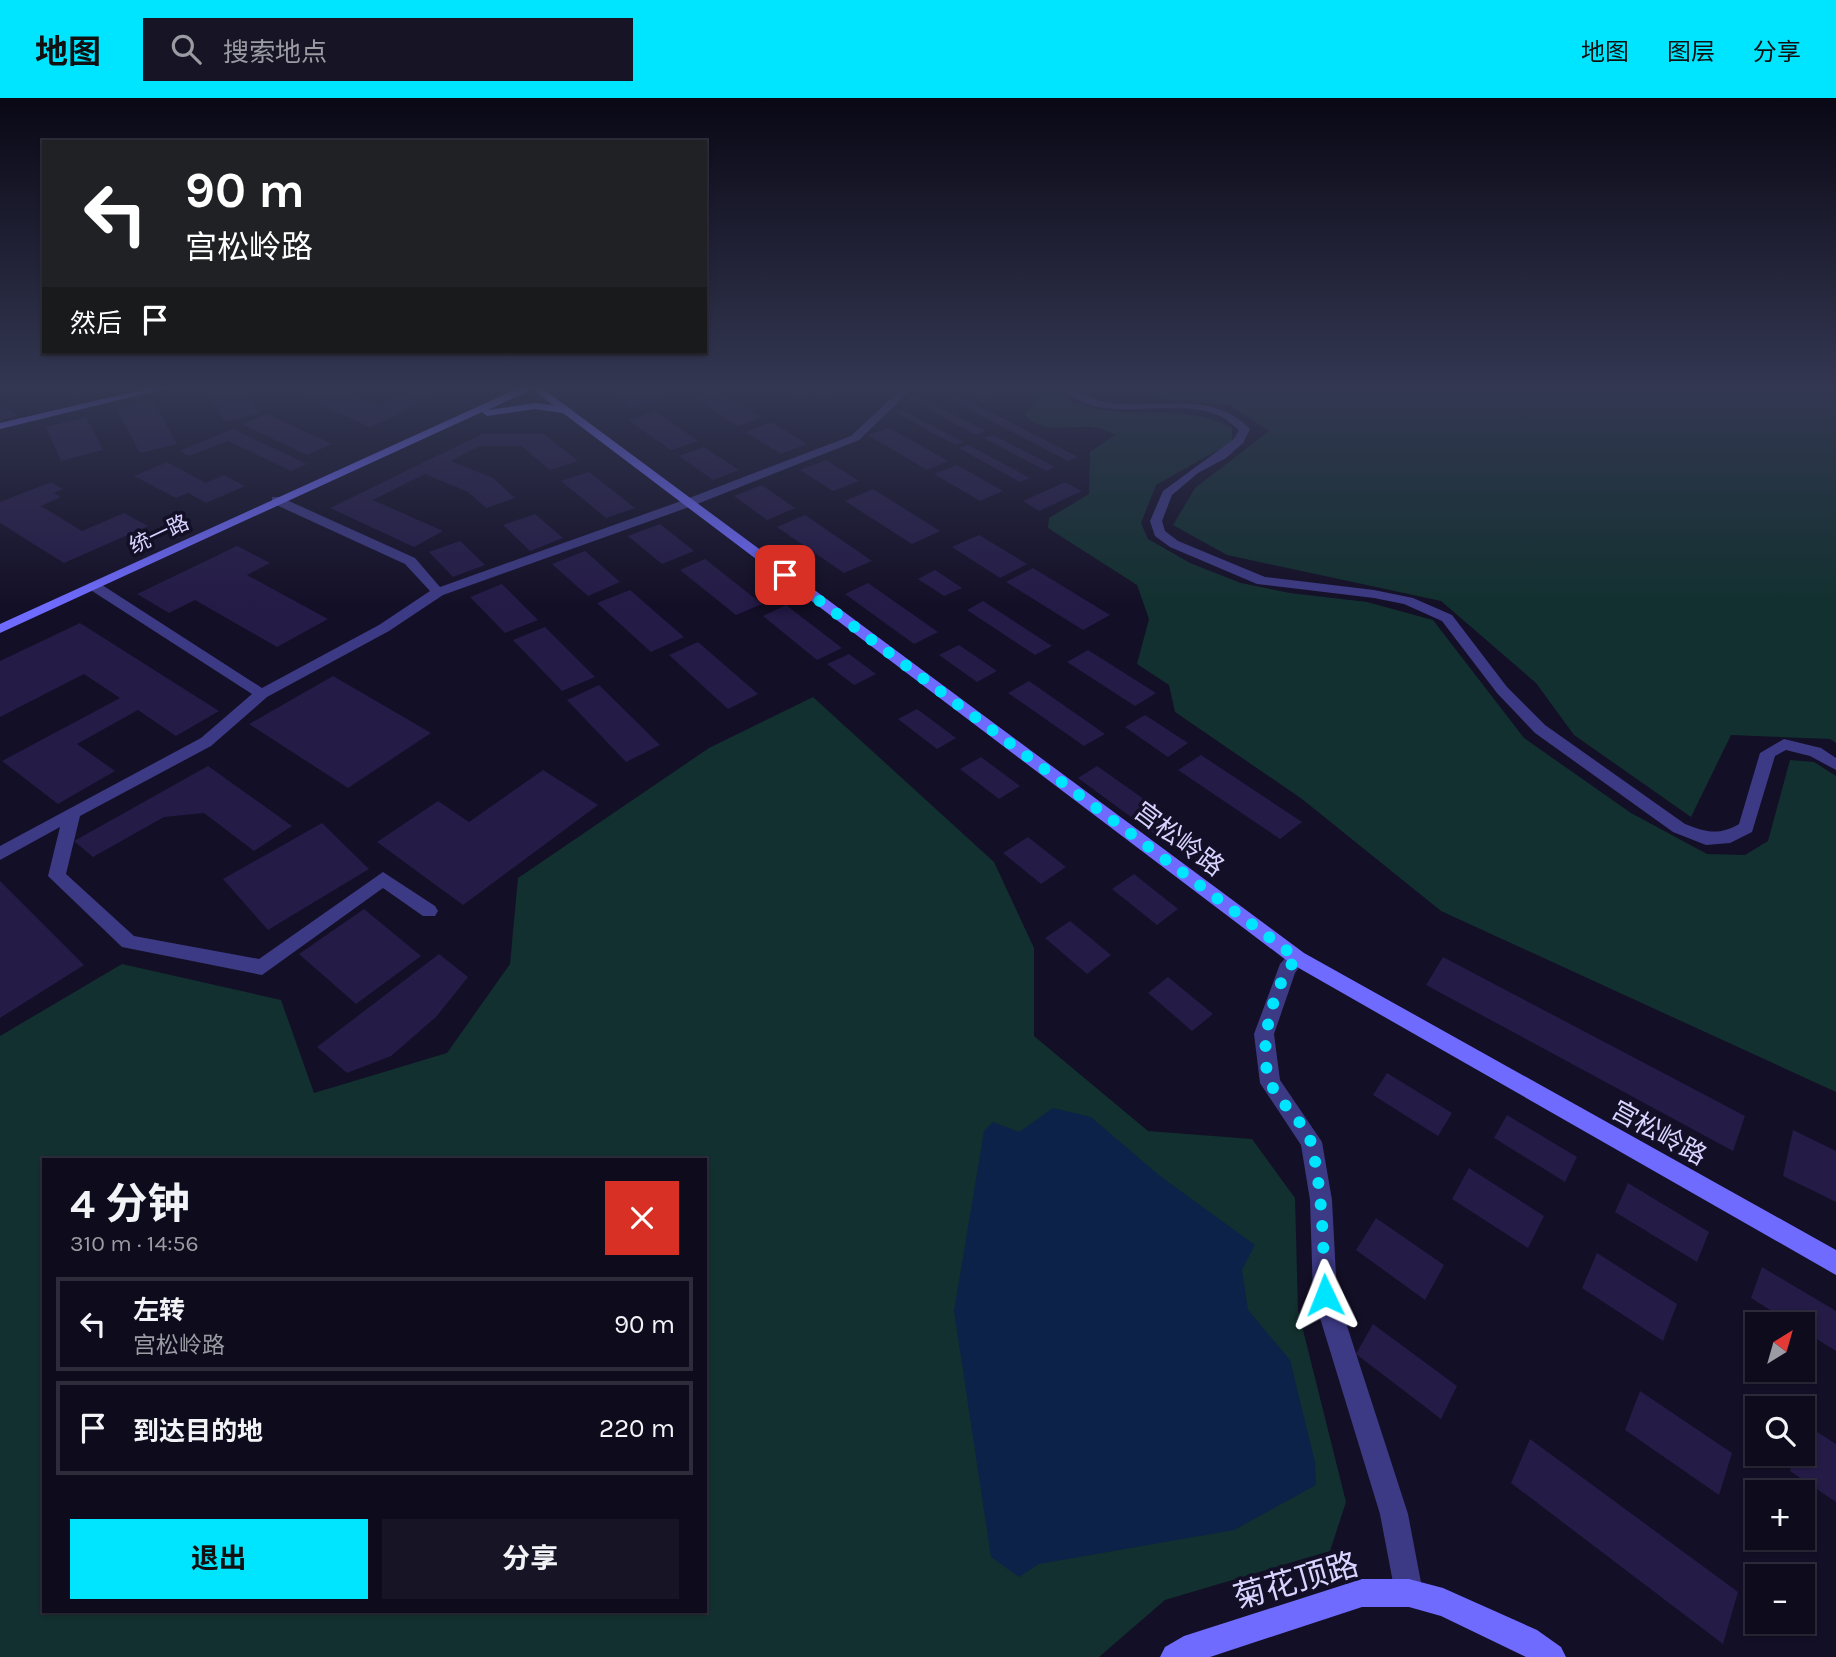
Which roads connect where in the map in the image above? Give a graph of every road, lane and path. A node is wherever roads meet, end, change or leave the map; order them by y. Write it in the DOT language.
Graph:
graph roads {
  1 [pos="343,461"];
  2 [pos="364,461"];
  3 [pos="632,461"];
  4 [pos="797,461"];
  5 [pos="1213,461"];
  6 [pos="276,500"];
  7 [pos="688,503"];
  8 [pos="94,586"];
  9 [pos="438,592"];
  10 [pos="0,619"];
  11 [pos="0,629"];
  12 [pos="262,694"];
  13 [pos="1836,765"];
  14 [pos="72,813"];
  15 [pos="0,854"];
  16 [pos="429,911"];
  17 [pos="1297,958"];
  18 [pos="1836,1263"];
  19 [pos="1409,1593"];
  20 [pos="1175,1657"];
  21 [pos="1551,1657"];
  1 -- 10 [label="street, 统一路"];
  2 -- 6 [label="street, 统一路"];
  3 -- 7 [label="street, 宫松岭路"];
  4 -- 7 [label="street"];
  5 -- 13 [label="street"];
  6 -- 8 [label="street, 统一路"];
  6 -- 9 [label="street"];
  7 -- 9 [label="street"];
  7 -- 17 [label="street, 宫松岭路"];
  8 -- 11 [label="street, 统一路"];
  8 -- 12 [label="street"];
  9 -- 12 [label="street"];
  12 -- 14 [label="street"];
  14 -- 15 [label="street"];
  14 -- 16 [label="street"];
  17 -- 18 [label="street, 宫松岭路"];
  17 -- 19 [label="street"];
  19 -- 20 [label="street, 菊花顶路"];
  19 -- 21 [label="street, 菊花顶路"];
}
